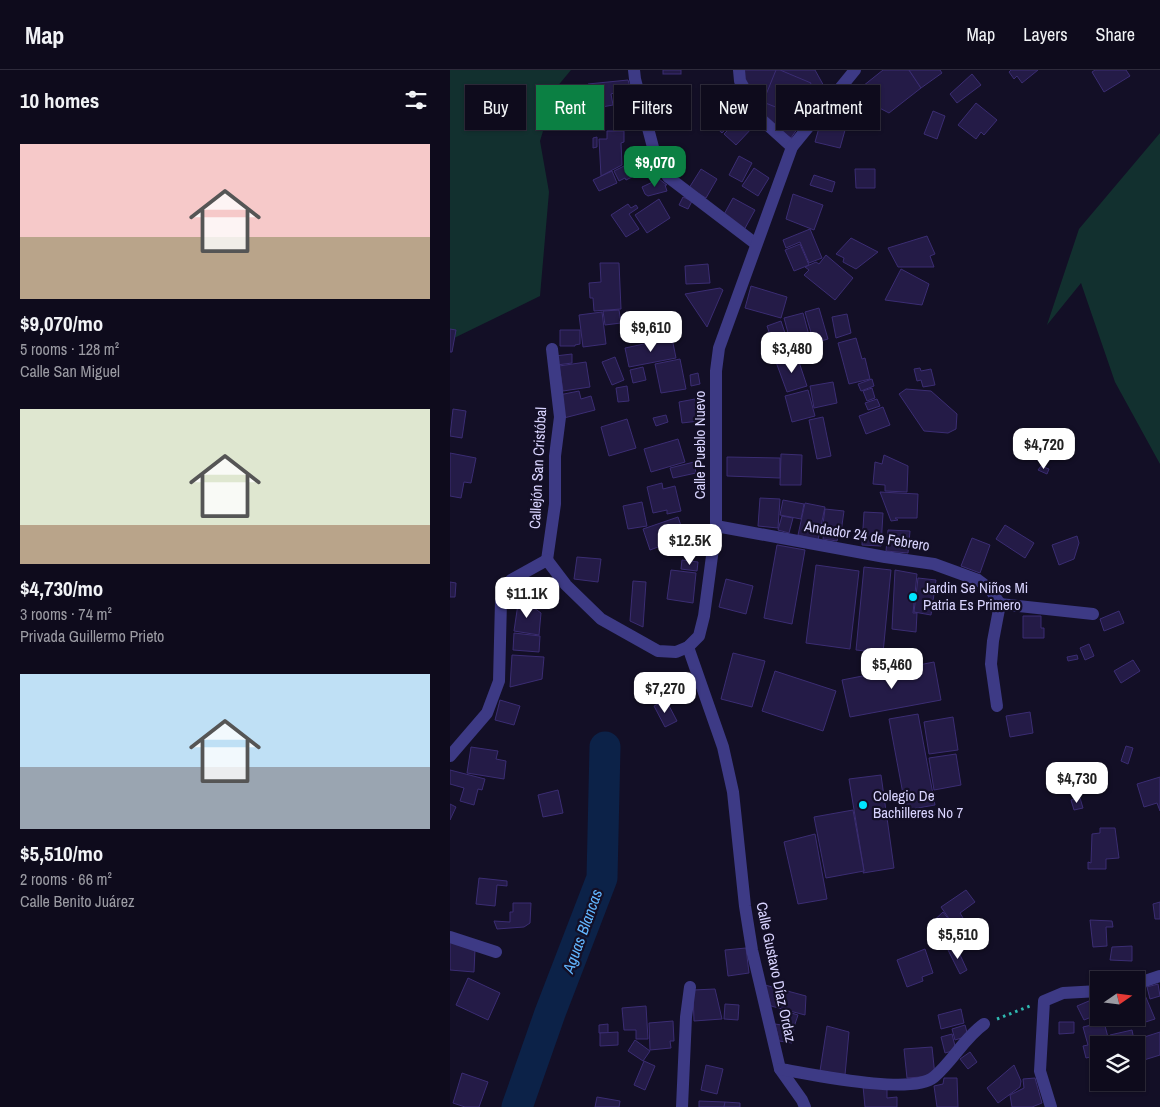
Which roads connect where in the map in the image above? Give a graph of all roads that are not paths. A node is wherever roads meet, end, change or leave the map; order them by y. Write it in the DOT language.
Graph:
graph roads {
  1 [pos="634,70"];
  2 [pos="739,70"];
  3 [pos="855,70"];
  4 [pos="792,147"];
  5 [pos="756,244"];
  6 [pos="552,349"];
  7 [pos="716,526"];
  8 [pos="545,561"];
  9 [pos="1000,604"];
  10 [pos="1092,614"];
  11 [pos="688,647"];
  12 [pos="997,706"];
  13 [pos="450,756"];
  14 [pos="450,937"];
  15 [pos="496,952"];
  16 [pos="1160,976"];
  17 [pos="1145,981"];
  18 [pos="690,987"];
  19 [pos="1090,992"];
  20 [pos="984,1024"];
  21 [pos="780,1069"];
  22 [pos="682,1107"];
  23 [pos="805,1107"];
  24 [pos="1051,1107"];
  1 -- 5 [label="street"];
  2 -- 4 [label="street"];
  3 -- 4 [label="street, Calle Pueblo Nuevo"];
  4 -- 5 [label="street, Calle Pueblo Nuevo"];
  5 -- 7 [label="street, Calle Pueblo Nuevo"];
  6 -- 8 [label="street, Callejón San Cristóbal"];
  7 -- 9 [label="street, Andador 24 de Febrero"];
  7 -- 11 [label="street, Calle Pueblo Nuevo"];
  8 -- 11 [label="street"];
  8 -- 13 [label="street"];
  9 -- 10 [label="street"];
  9 -- 12 [label="street"];
  11 -- 21 [label="street, Calle Gustavo Díaz Ordaz"];
  14 -- 15 [label="street"];
  16 -- 17 [label="street"];
  18 -- 22 [label="street"];
  19 -- 24 [label="street"];
  20 -- 21 [label="street"];
  21 -- 23 [label="street, Calle Gustavo Díaz Ordaz"];
}
